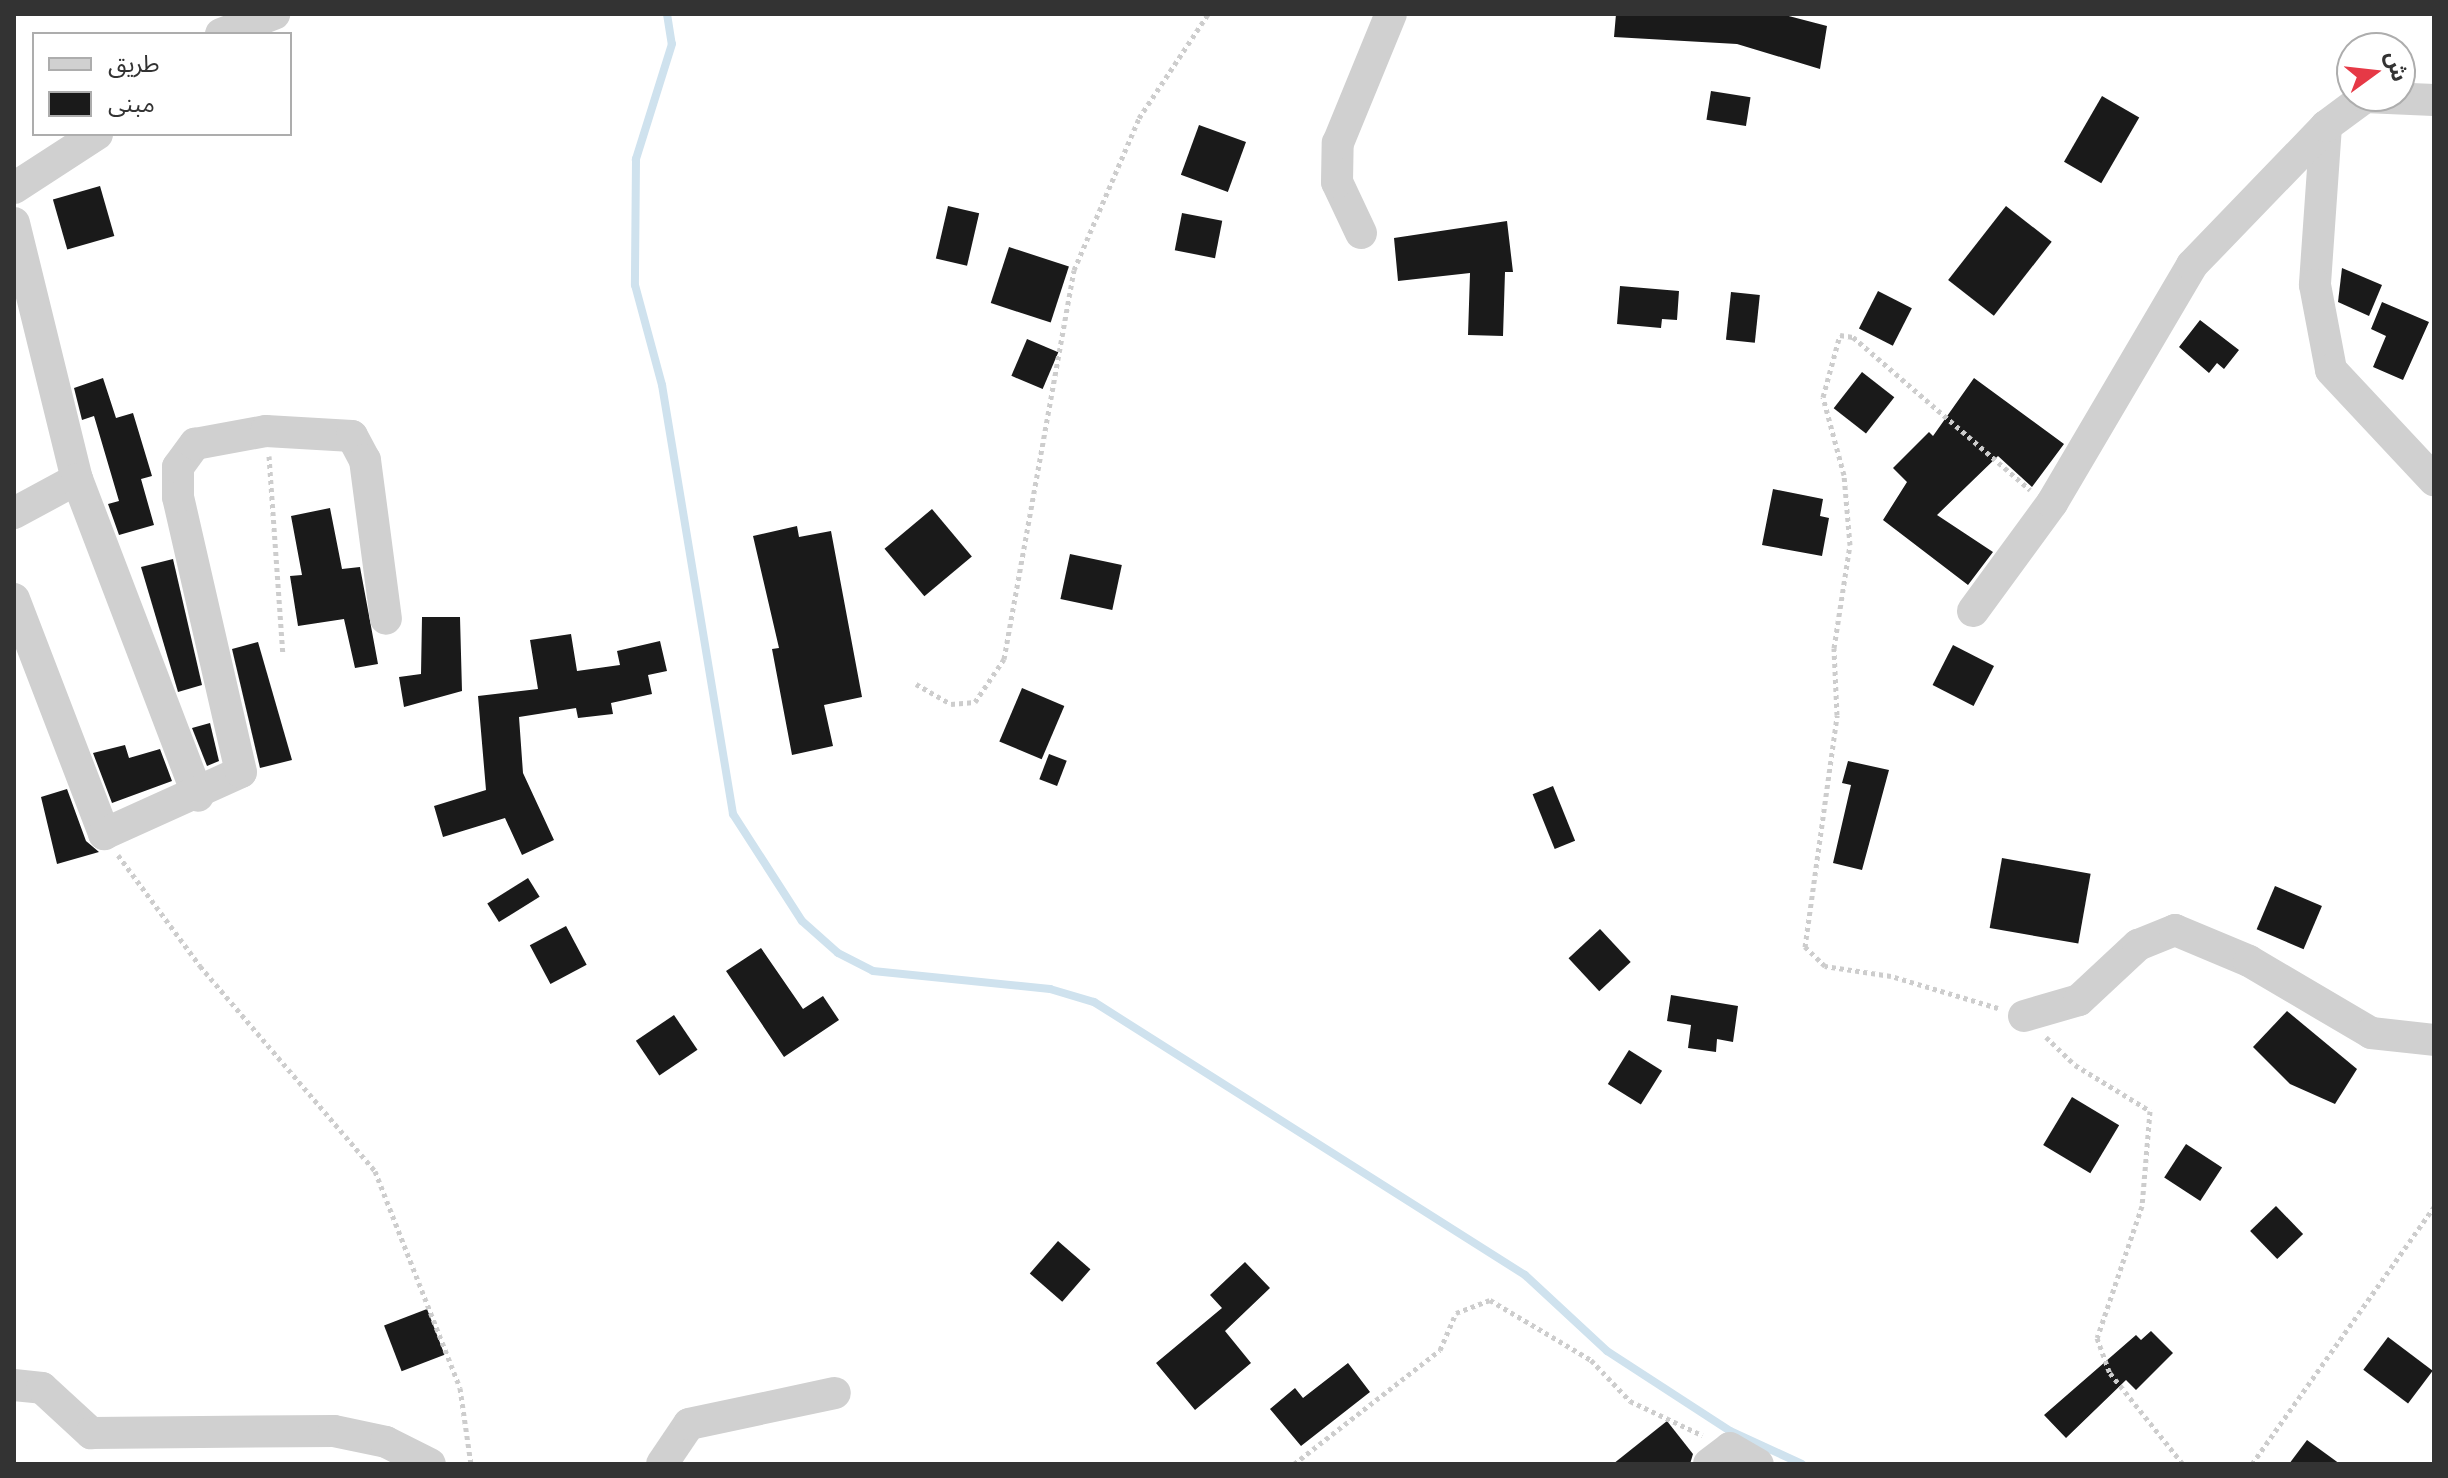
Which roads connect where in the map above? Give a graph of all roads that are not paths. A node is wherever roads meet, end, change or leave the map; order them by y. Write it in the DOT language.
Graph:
graph roads {
  1 [pos="274,14"];
  2 [pos="1391,14"];
  3 [pos="226,32"];
  4 [pos="2434,100"];
  5 [pos="2326,126"];
  6 [pos="94,136"];
  7 [pos="14,188"];
  8 [pos="14,223"];
  9 [pos="1361,233"];
  10 [pos="77,479"];
  11 [pos="2434,480"];
  12 [pos="14,513"];
  13 [pos="14,599"];
  14 [pos="1973,611"];
  15 [pos="386,619"];
  16 [pos="198,796"];
  17 [pos="2024,1016"];
  18 [pos="2434,1040"];
  19 [pos="14,1385"];
  20 [pos="835,1393"];
  21 [pos="1720,1456"];
  22 [pos="430,1464"];
  23 [pos="662,1464"];
  24 [pos="1758,1464"];
  1 -- 3 [label="street"];
  2 -- 9 [label="street"];
  4 -- 5 [label="street"];
  5 -- 11 [label="street"];
  5 -- 14 [label="street"];
  6 -- 7 [label="street"];
  8 -- 10 [label="street"];
  10 -- 12 [label="street"];
  10 -- 16 [label="street"];
  13 -- 16 [label="street"];
  15 -- 16 [label="street"];
  17 -- 18 [label="street"];
  19 -- 22 [label="street"];
  20 -- 23 [label="street"];
  21 -- 24 [label="street"];
}
